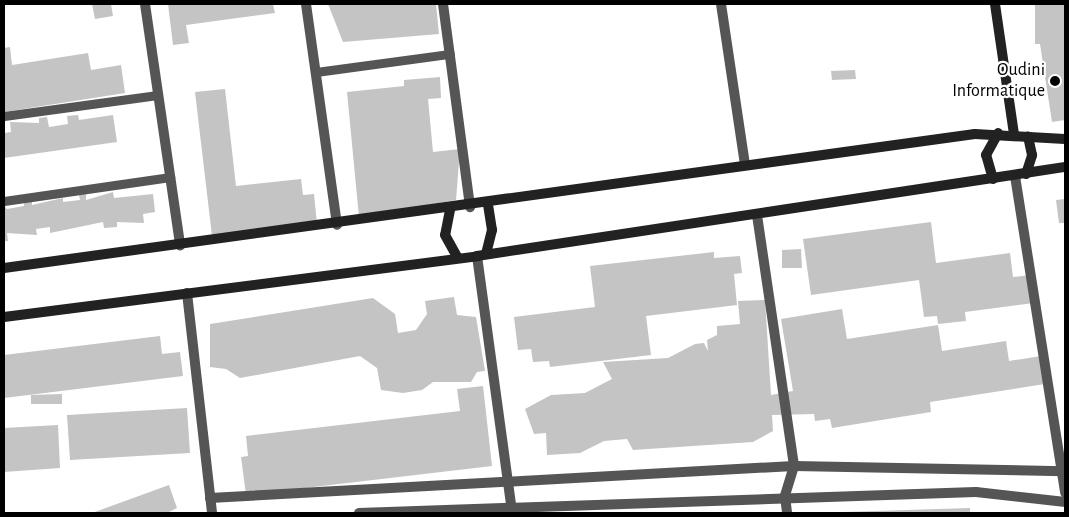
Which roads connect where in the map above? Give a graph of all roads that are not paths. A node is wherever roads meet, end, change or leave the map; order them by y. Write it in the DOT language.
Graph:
graph roads {
  1 [pos="145,4"];
  2 [pos="306,4"];
  3 [pos="443,4"];
  4 [pos="720,4"];
  5 [pos="995,4"];
  6 [pos="450,54"];
  7 [pos="316,72"];
  8 [pos="158,95"];
  9 [pos="4,116"];
  10 [pos="998,133"];
  11 [pos="1014,134"];
  12 [pos="1028,136"];
  13 [pos="1065,139"];
  14 [pos="745,164"];
  15 [pos="1065,167"];
  16 [pos="1026,174"];
  17 [pos="1015,176"];
  18 [pos="170,177"];
  19 [pos="993,179"];
  20 [pos="4,202"];
  21 [pos="488,204"];
  22 [pos="470,207"];
  23 [pos="450,210"];
  24 [pos="757,215"];
  25 [pos="337,225"];
  26 [pos="180,245"];
  27 [pos="482,255"];
  28 [pos="458,258"];
  29 [pos="4,268"];
  30 [pos="187,293"];
  31 [pos="4,317"];
  32 [pos="794,466"];
  33 [pos="1063,470"];
  34 [pos="508,482"];
  35 [pos="1065,493"];
  36 [pos="785,496"];
  37 [pos="210,498"];
  38 [pos="1065,502"];
  39 [pos="512,509"];
  40 [pos="212,513"];
  41 [pos="359,513"];
  42 [pos="787,513"];
  1 -- 8 [label="street"];
  2 -- 7 [label="street"];
  3 -- 6 [label="street"];
  4 -- 14 [label="street"];
  5 -- 11 [label="street"];
  6 -- 7 [label="lane"];
  6 -- 22 [label="street"];
  7 -- 25 [label="street"];
  8 -- 9 [label="lane"];
  8 -- 18 [label="street"];
  10 -- 11 [label="street"];
  10 -- 14 [label="street"];
  10 -- 19 [label="street"];
  11 -- 12 [label="street"];
  12 -- 13 [label="street"];
  12 -- 16 [label="street"];
  14 -- 21 [label="street"];
  15 -- 16 [label="street"];
  16 -- 17 [label="street"];
  17 -- 19 [label="street"];
  17 -- 33 [label="street"];
  18 -- 20 [label="lane"];
  18 -- 26 [label="street"];
  19 -- 24 [label="street"];
  21 -- 22 [label="street"];
  21 -- 27 [label="street"];
  22 -- 23 [label="street"];
  23 -- 25 [label="street"];
  23 -- 28 [label="street"];
  24 -- 27 [label="street"];
  24 -- 32 [label="street"];
  25 -- 26 [label="street"];
  26 -- 29 [label="street"];
  27 -- 28 [label="street"];
  27 -- 34 [label="street"];
  28 -- 30 [label="street"];
  30 -- 31 [label="street"];
  30 -- 37 [label="street"];
  32 -- 33 [label="street"];
  32 -- 34 [label="street"];
  32 -- 36 [label="street"];
  33 -- 35 [label="street"];
  34 -- 37 [label="street"];
  34 -- 39 [label="street"];
  36 -- 38 [label="street"];
  36 -- 39 [label="street"];
  36 -- 42 [label="street"];
  37 -- 40 [label="street"];
  39 -- 41 [label="street"];
}
